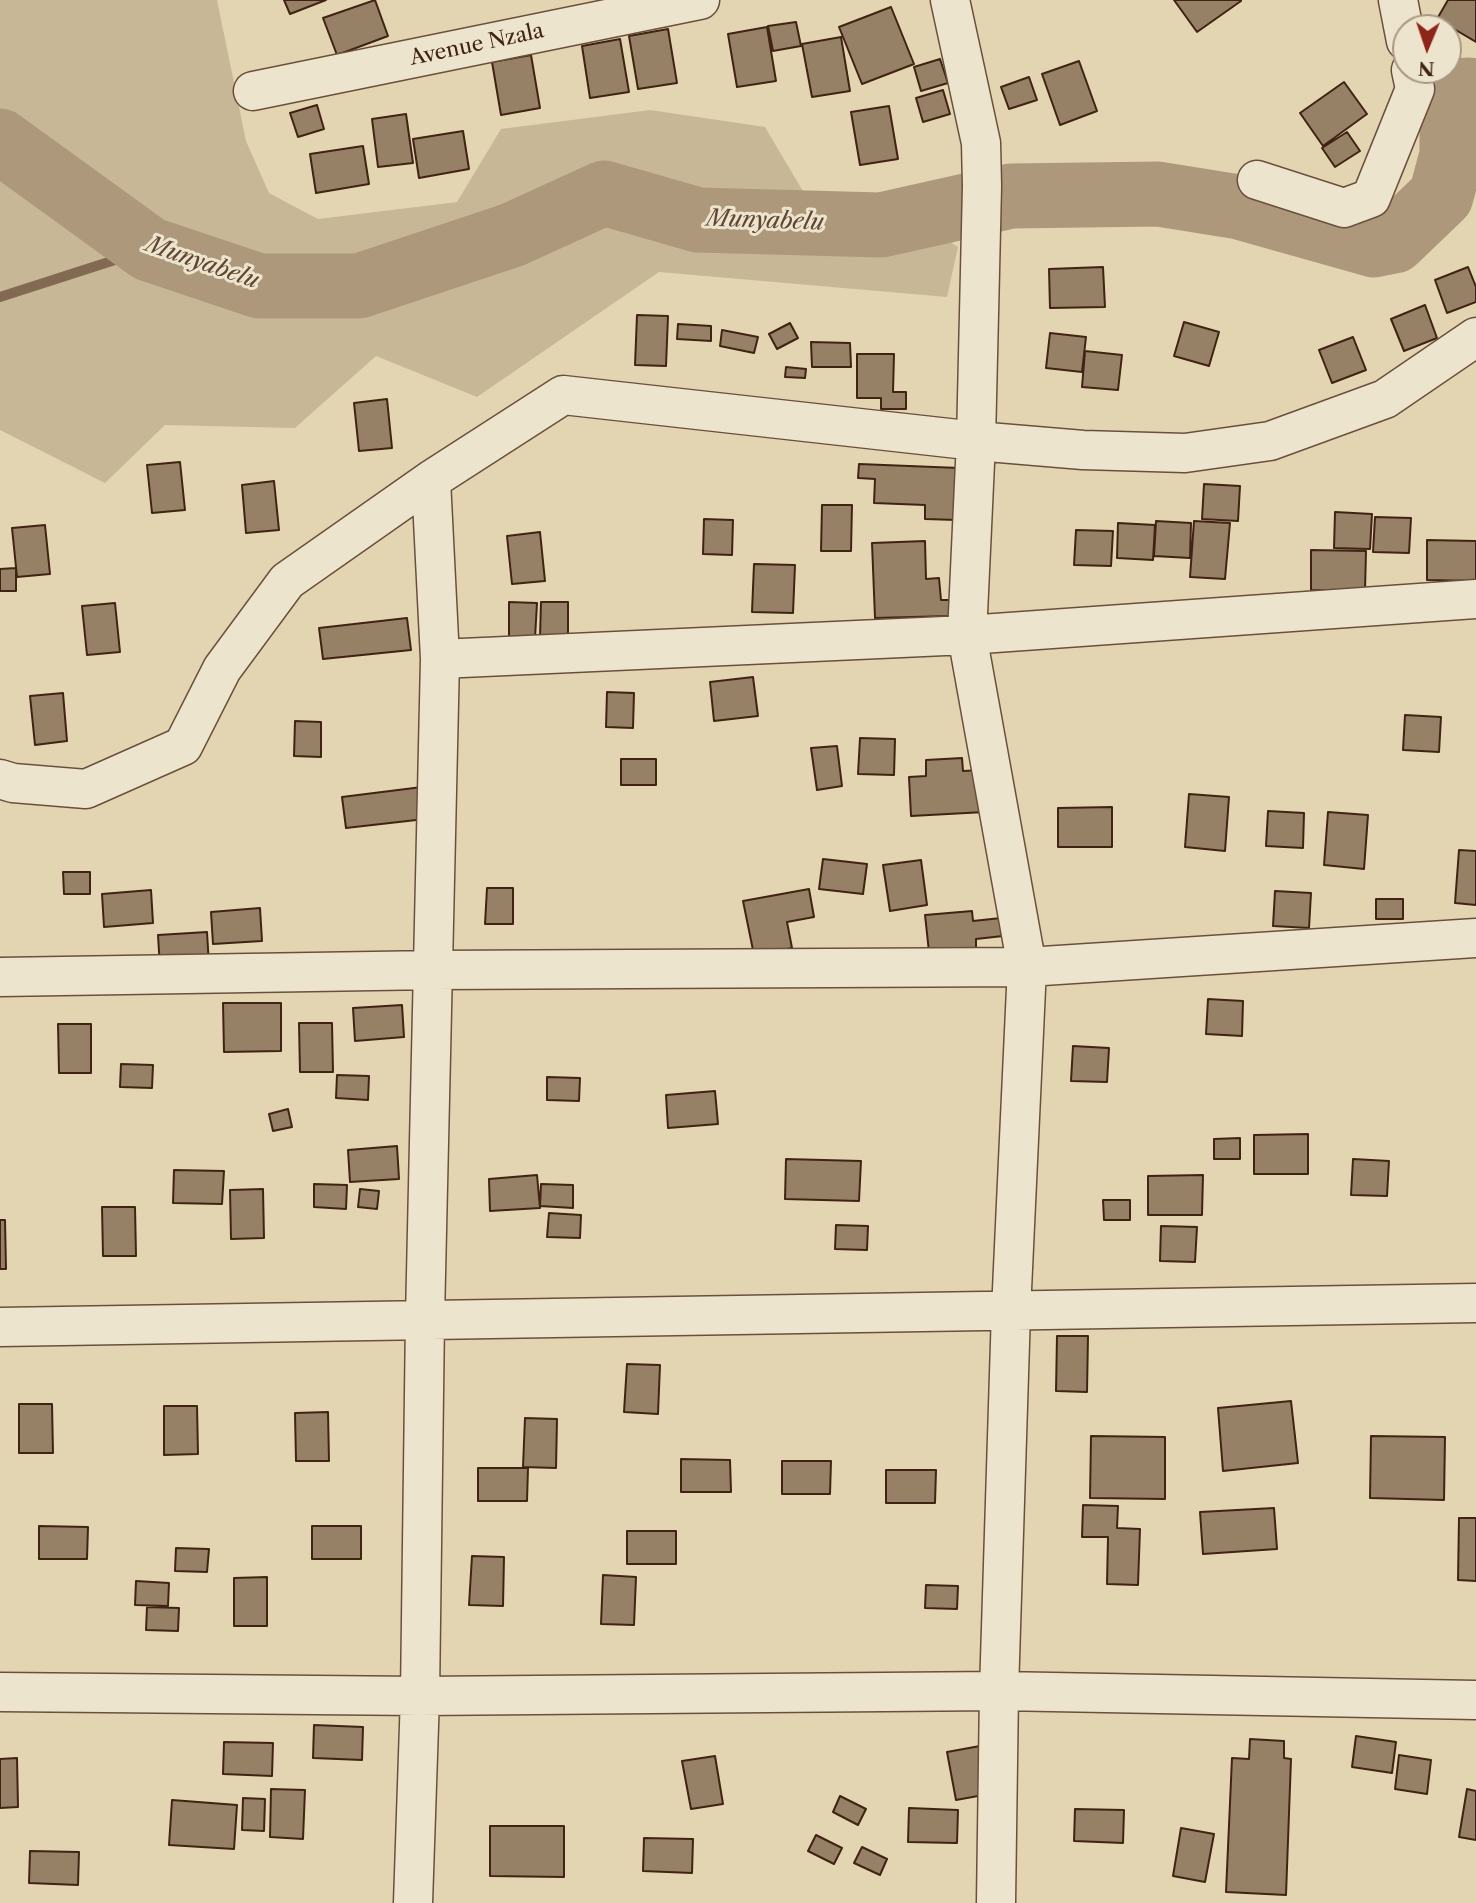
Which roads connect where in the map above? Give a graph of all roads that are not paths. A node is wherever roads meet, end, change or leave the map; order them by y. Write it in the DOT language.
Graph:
graph roads {
  1 [pos="700,0"];
  2 [pos="950,0"];
  3 [pos="1412,84"];
  4 [pos="253,91"];
  5 [pos="1257,180"];
  6 [pos="1476,337"];
  7 [pos="976,441"];
  8 [pos="431,480"];
  9 [pos="1476,599"];
  10 [pos="967,635"];
  11 [pos="440,659"];
  12 [pos="0,779"];
  13 [pos="1476,938"];
  14 [pos="1027,967"];
  15 [pos="435,970"];
  16 [pos="0,977"];
  17 [pos="1476,1303"];
  18 [pos="1011,1311"];
  19 [pos="425,1318"];
  20 [pos="0,1326"];
  21 [pos="999,1691"];
  22 [pos="0,1692"];
  23 [pos="420,1696"];
  24 [pos="1476,1700"];
  25 [pos="413,1903"];
  26 [pos="996,1903"];
  1 -- 4 [label="street, Avenue Nzala"];
  2 -- 7 [label="street"];
  3 -- 5 [label="street"];
  6 -- 7 [label="street"];
  7 -- 8 [label="street"];
  7 -- 10 [label="street"];
  8 -- 11 [label="street"];
  8 -- 12 [label="street"];
  9 -- 10 [label="street"];
  10 -- 11 [label="street"];
  10 -- 14 [label="street"];
  11 -- 15 [label="street"];
  13 -- 14 [label="street"];
  14 -- 15 [label="street"];
  14 -- 18 [label="street"];
  15 -- 16 [label="street"];
  15 -- 19 [label="street"];
  17 -- 18 [label="street"];
  18 -- 19 [label="street"];
  18 -- 21 [label="street"];
  19 -- 20 [label="street"];
  19 -- 23 [label="street"];
  21 -- 23 [label="street"];
  21 -- 24 [label="street"];
  21 -- 26 [label="street"];
  22 -- 23 [label="street"];
  23 -- 25 [label="street"];
}
